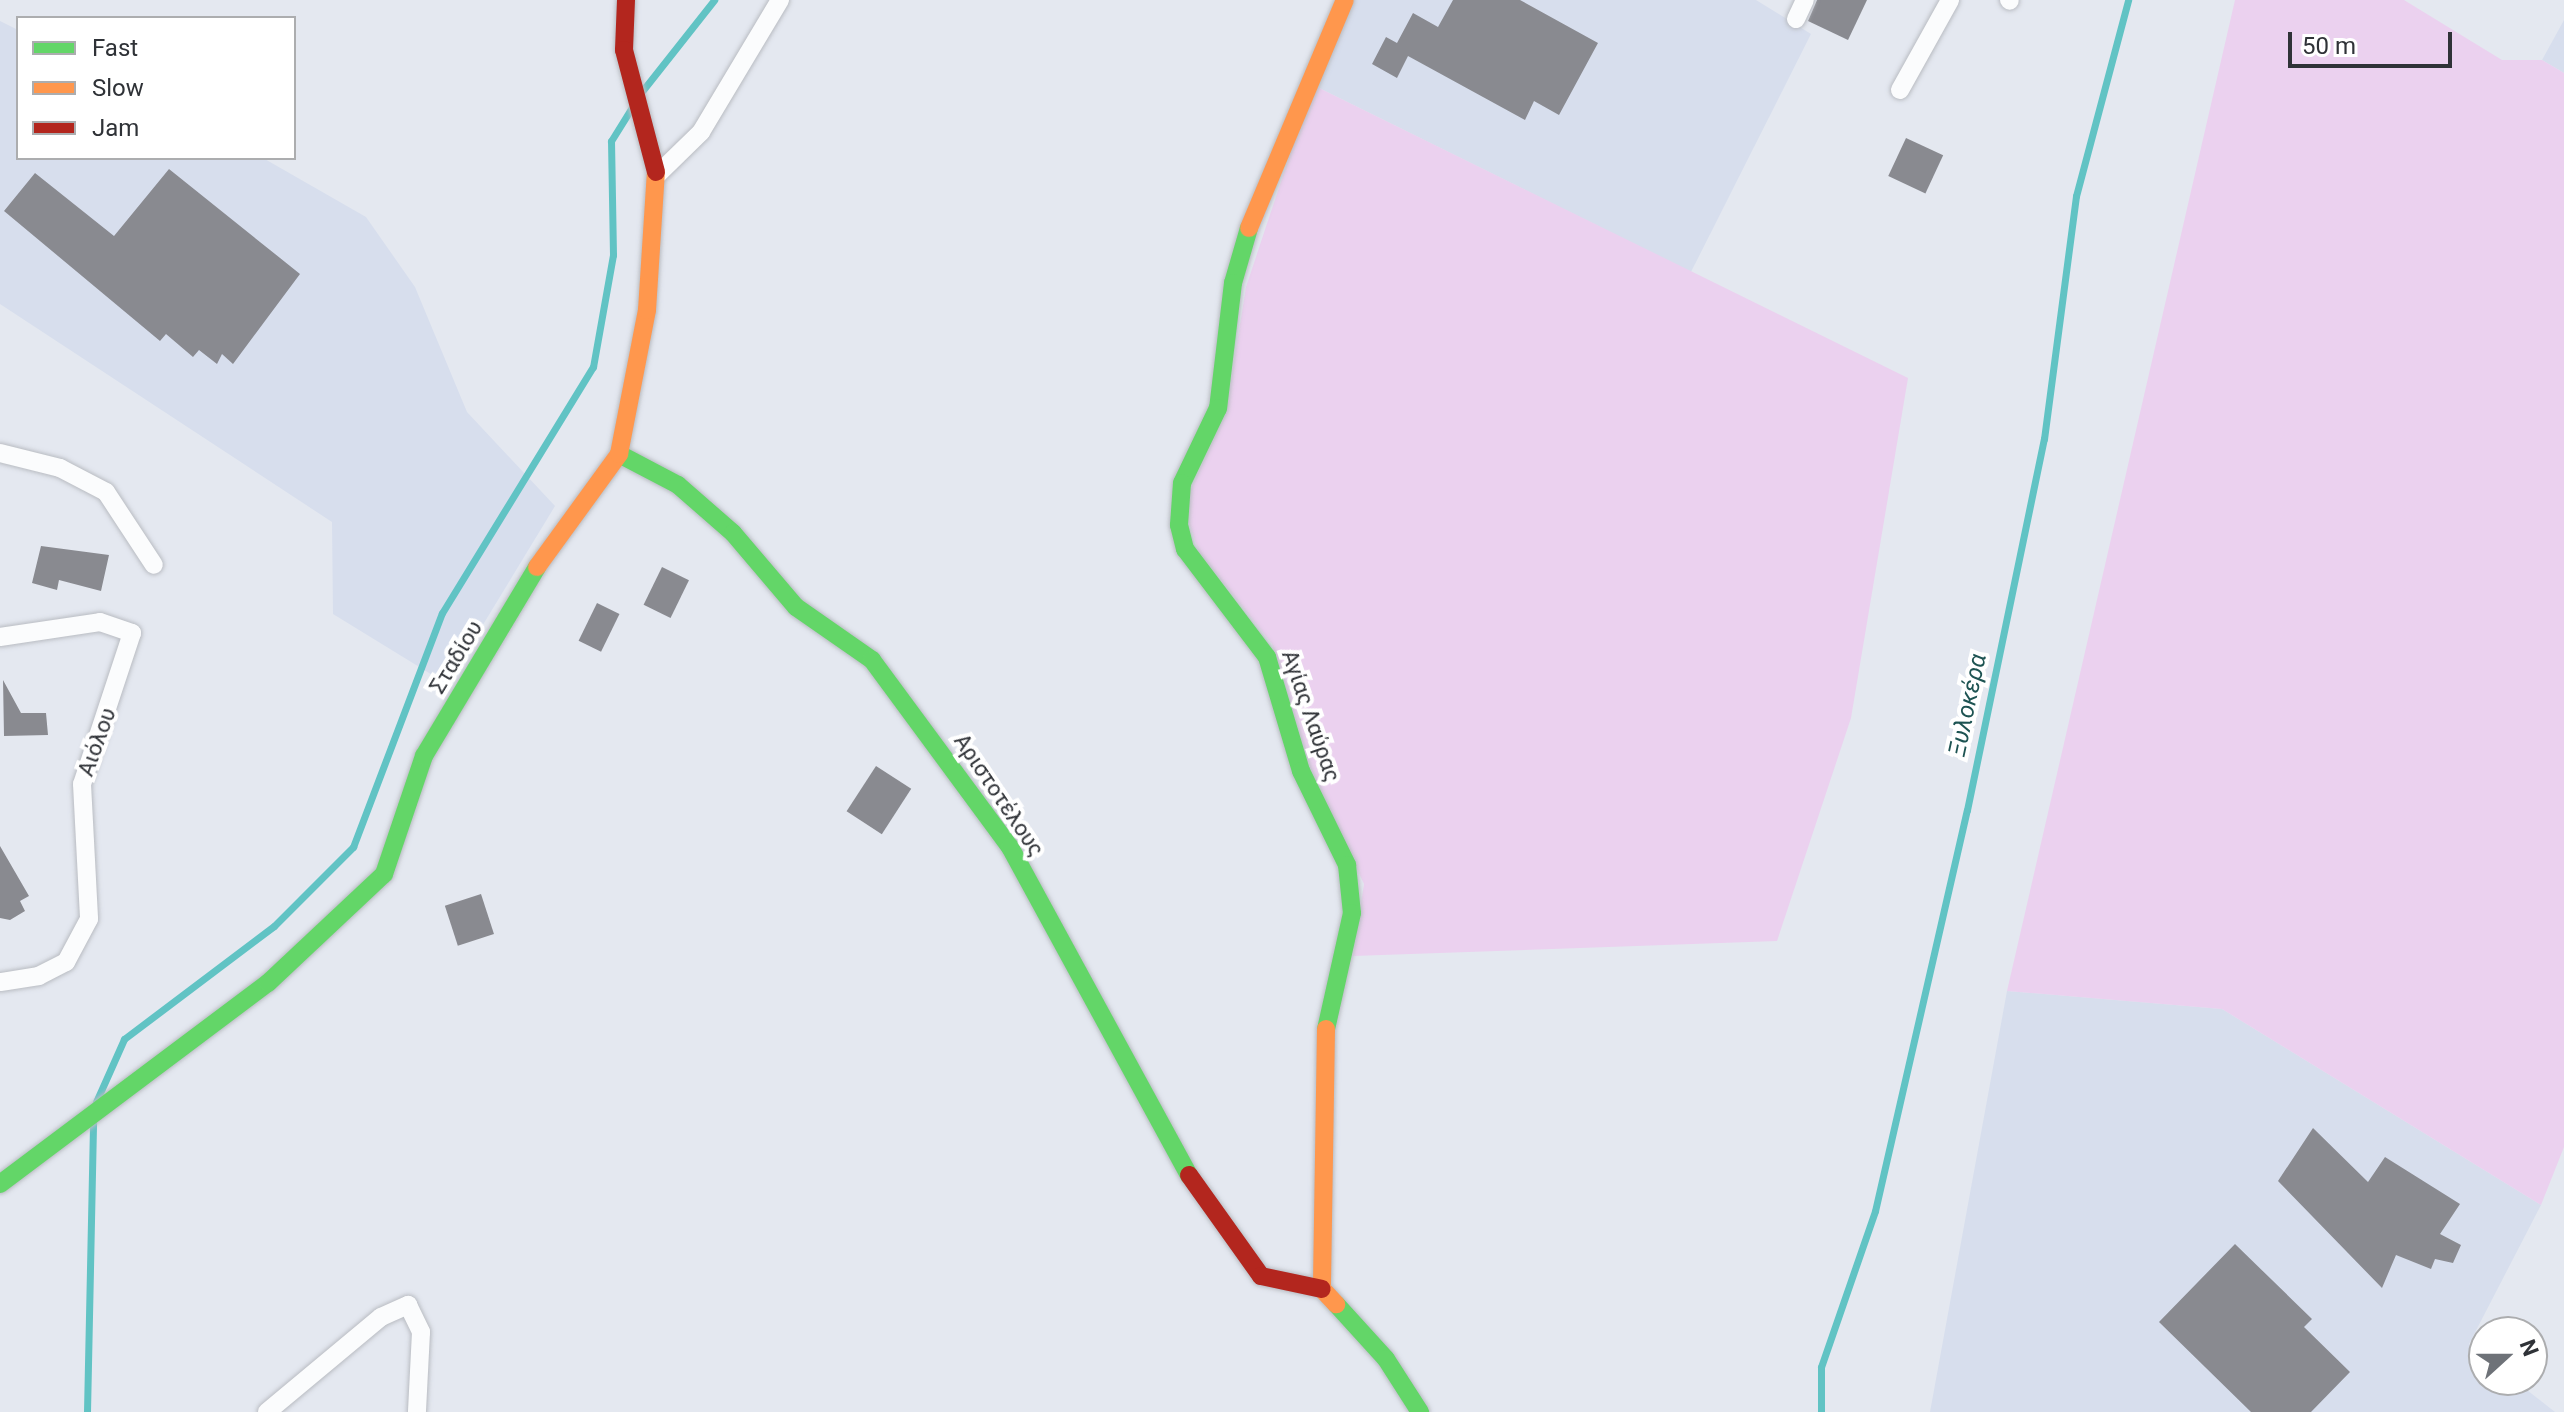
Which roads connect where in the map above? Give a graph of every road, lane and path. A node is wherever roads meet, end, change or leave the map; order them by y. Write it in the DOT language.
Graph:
graph roads {
  1 [pos="626,0"];
  2 [pos="780,0"];
  3 [pos="1345,0"];
  4 [pos="1805,0"];
  5 [pos="1950,0"];
  6 [pos="1796,19"];
  7 [pos="1900,90"];
  8 [pos="658,174"];
  9 [pos="0,453"];
  10 [pos="619,454"];
  11 [pos="154,565"];
  12 [pos="0,637"];
  13 [pos="0,982"];
  14 [pos="0,1184"];
  15 [pos="1322,1289"];
  16 [pos="267,1412"];
  17 [pos="417,1412"];
  18 [pos="1420,1412"];
  1 -- 8 [label="street, Σταδίου"];
  2 -- 8 [label="street"];
  3 -- 15 [label="street, Αγίας Λαύρας"];
  4 -- 6 [label="street"];
  5 -- 7 [label="street"];
  8 -- 10 [label="street, Σταδίου"];
  9 -- 11 [label="street"];
  10 -- 14 [label="street, Σταδίου"];
  10 -- 15 [label="street, Αριστοτέλους"];
  12 -- 13 [label="street, Αιόλου"];
  15 -- 18 [label="street"];
  16 -- 17 [label="street"];
}
